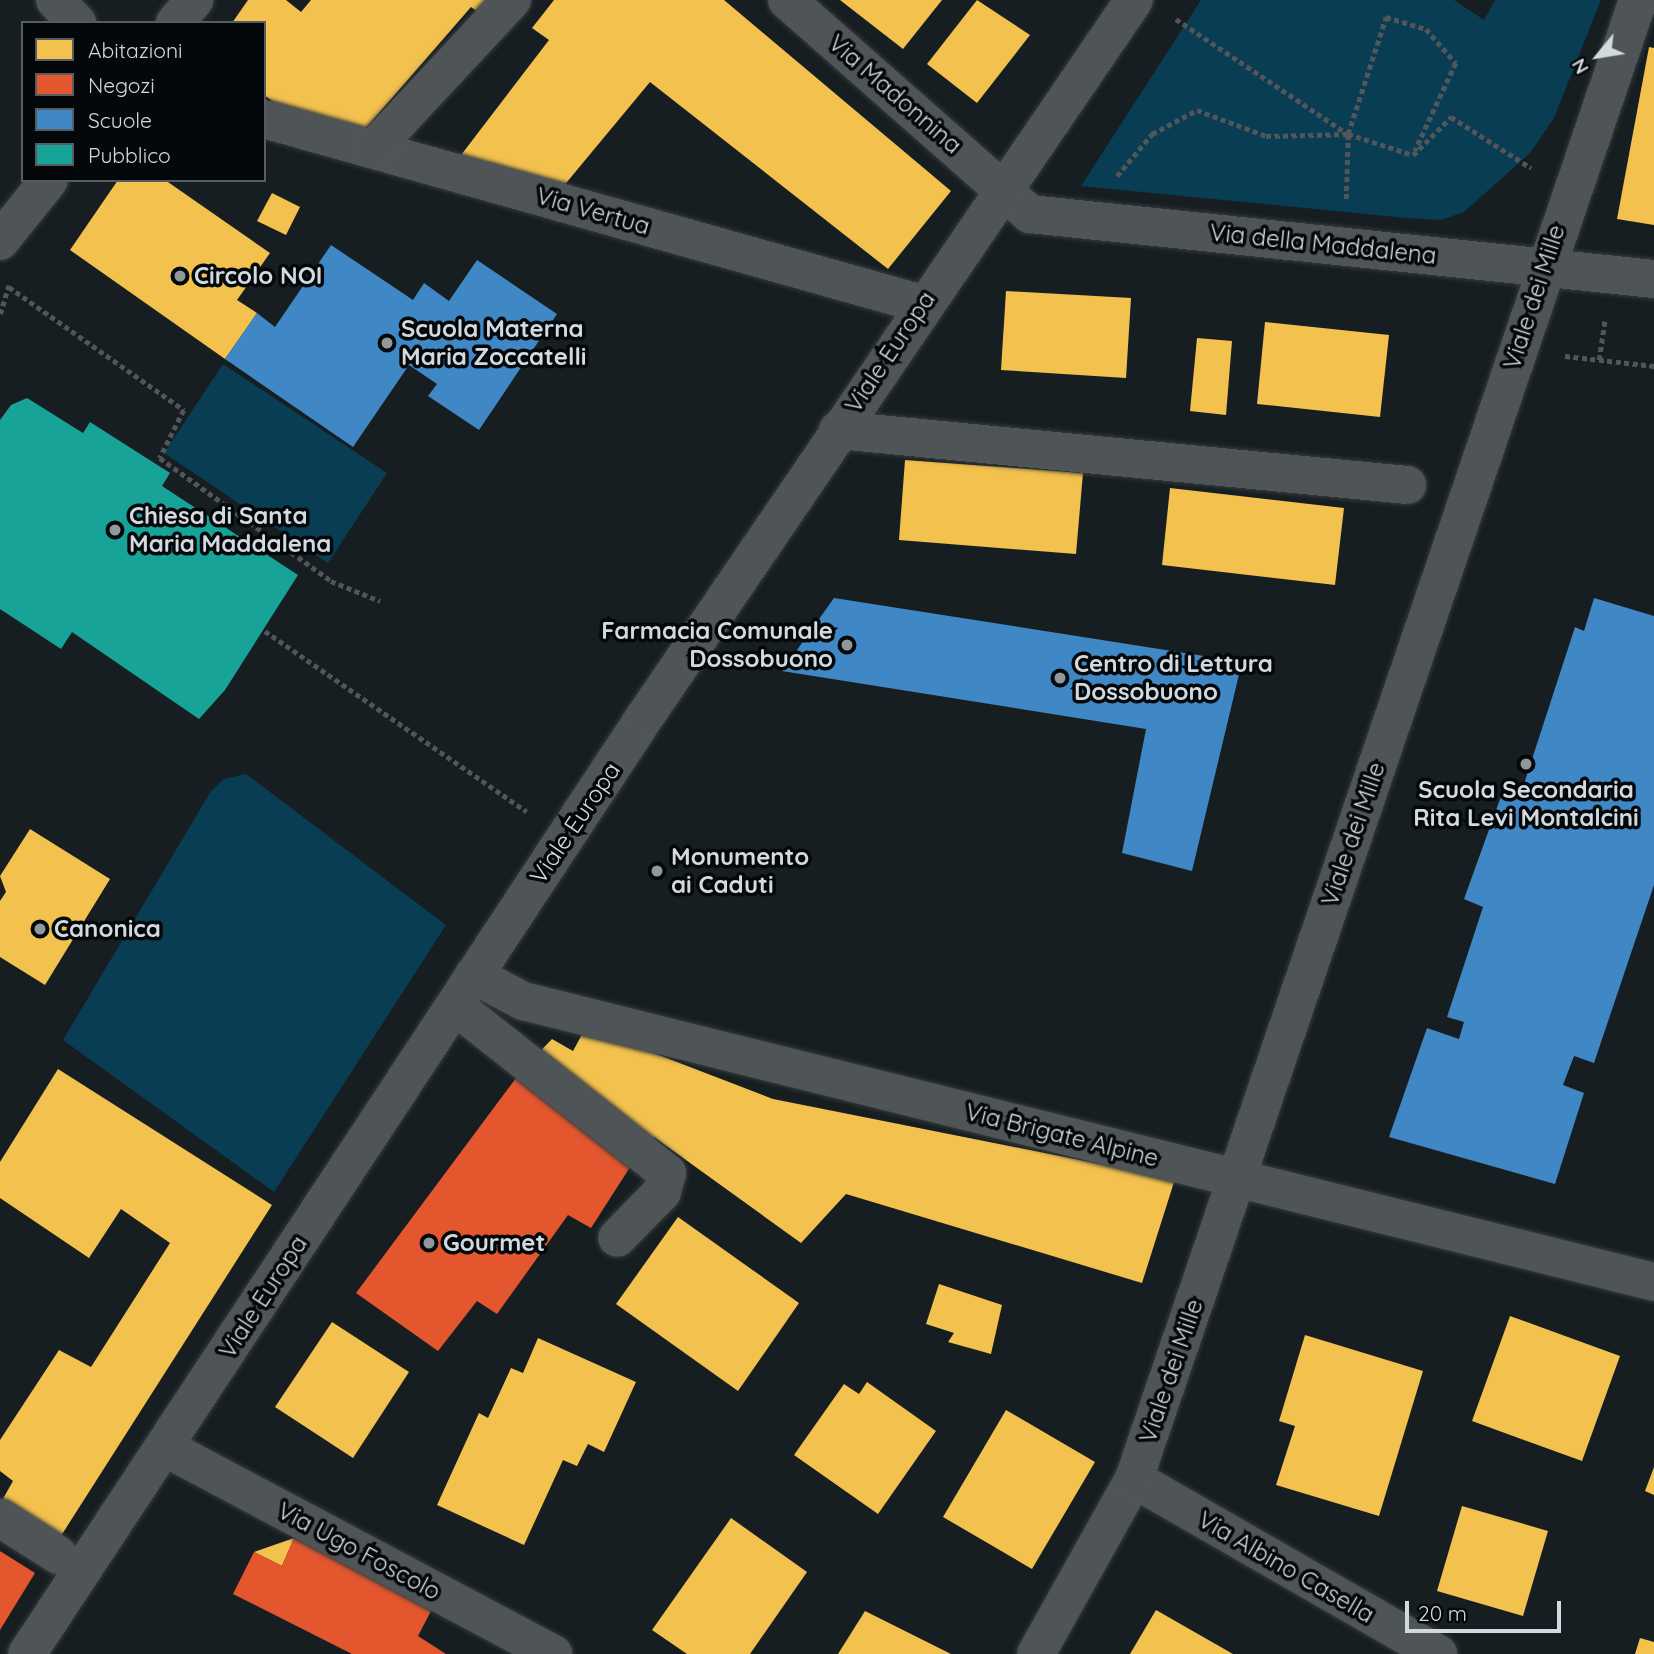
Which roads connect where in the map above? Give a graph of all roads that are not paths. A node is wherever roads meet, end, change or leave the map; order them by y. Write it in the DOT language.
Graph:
graph roads {
  1 [pos="55,0"];
  2 [pos="194,0"];
  3 [pos="512,0"];
  4 [pos="787,0"];
  5 [pos="1134,0"];
  6 [pos="1638,0"];
  7 [pos="75,21"];
  8 [pos="178,21"];
  9 [pos="266,120"];
  10 [pos="373,149"];
  11 [pos="47,182"];
  12 [pos="1003,188"];
  13 [pos="0,241"];
  14 [pos="1545,265"];
  15 [pos="1654,279"];
  16 [pos="922,304"];
  17 [pos="838,430"];
  18 [pos="1407,485"];
  19 [pos="464,991"];
  20 [pos="1237,1178"];
  21 [pos="617,1238"];
  22 [pos="1654,1282"];
  23 [pos="164,1447"];
  24 [pos="1134,1479"];
  25 [pos="0,1518"];
  26 [pos="58,1555"];
  27 [pos="27,1654"];
  28 [pos="553,1654"];
  29 [pos="1036,1654"];
  30 [pos="1438,1654"];
  1 -- 7 [label="street"];
  2 -- 8 [label="street"];
  3 -- 10 [label="street"];
  4 -- 12 [label="street, Via Madonnina"];
  5 -- 12 [label="street, Viale Europa"];
  6 -- 14 [label="street, Viale dei Mille"];
  9 -- 10 [label="street, Via Vertua"];
  10 -- 16 [label="street, Via Vertua"];
  11 -- 13 [label="street"];
  12 -- 14 [label="street, Via della Maddalena"];
  12 -- 16 [label="street, Viale Europa"];
  14 -- 15 [label="street, Via della Maddalena"];
  14 -- 20 [label="street, Viale dei Mille"];
  16 -- 17 [label="street, Viale Europa"];
  17 -- 18 [label="street"];
  17 -- 19 [label="street, Viale Europa"];
  19 -- 20 [label="street, Via Brigate Alpine"];
  19 -- 21 [label="street"];
  19 -- 23 [label="street, Viale Europa"];
  20 -- 22 [label="street, Via Brigate Alpine"];
  20 -- 24 [label="street, Viale dei Mille"];
  23 -- 27 [label="street, Viale Europa"];
  23 -- 28 [label="street, Via Ugo Foscolo"];
  24 -- 29 [label="street, Viale dei Mille"];
  24 -- 30 [label="street, Via Albino Casella"];
  25 -- 26 [label="street"];
}
